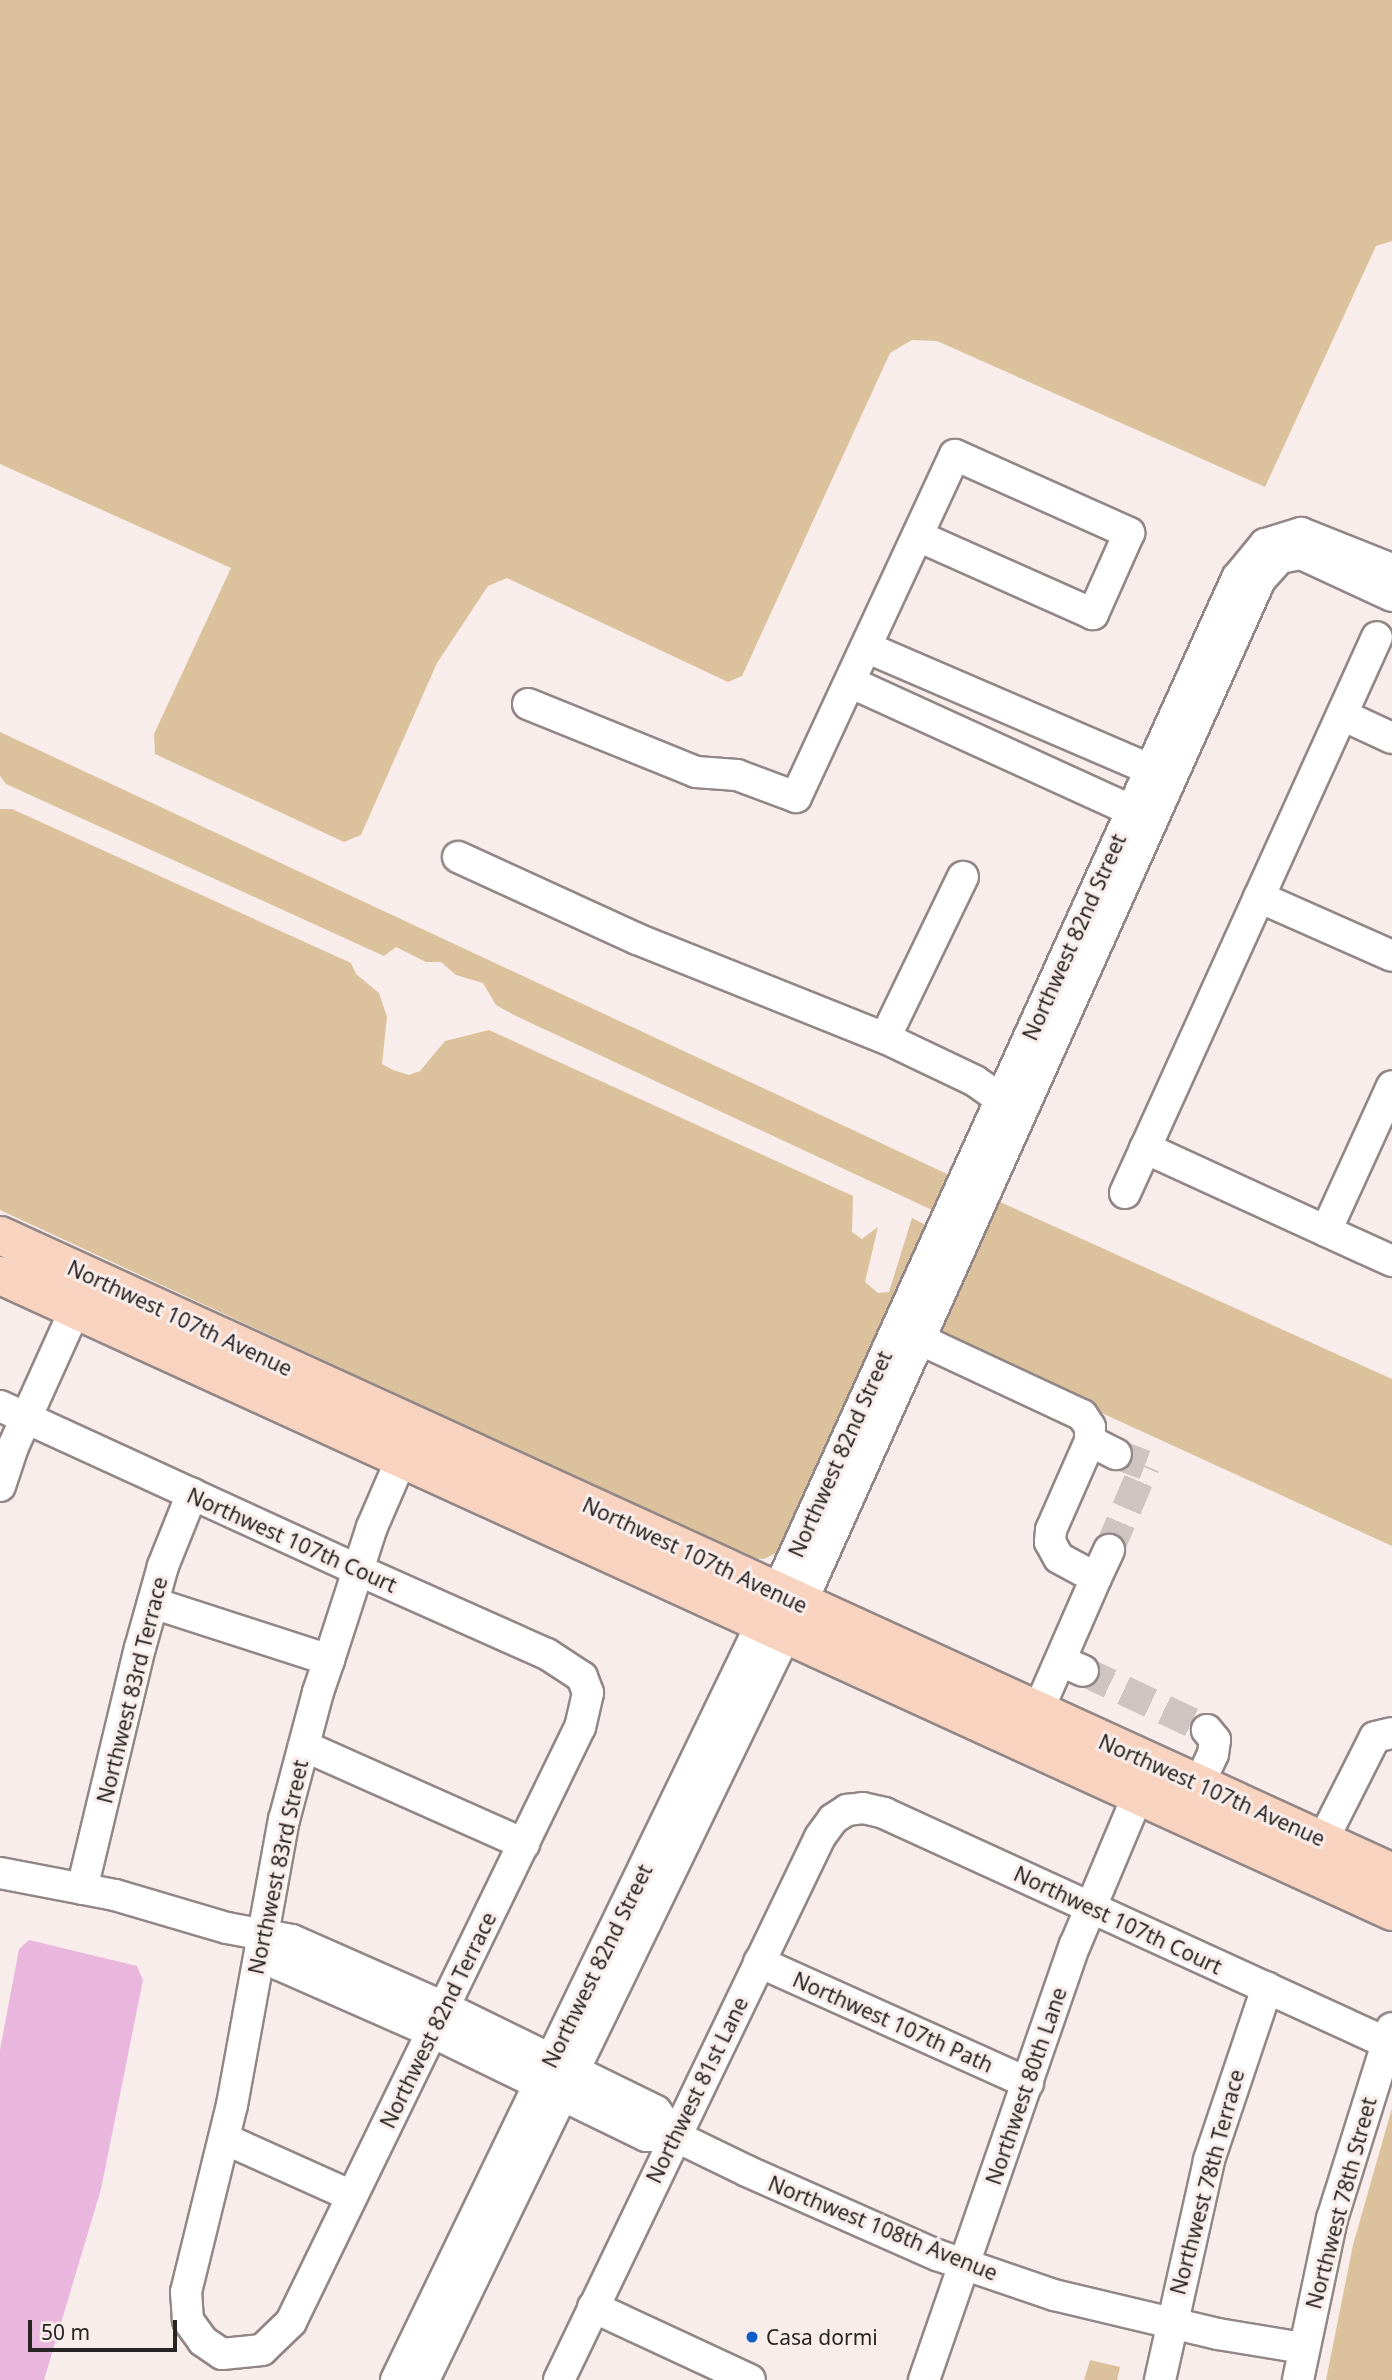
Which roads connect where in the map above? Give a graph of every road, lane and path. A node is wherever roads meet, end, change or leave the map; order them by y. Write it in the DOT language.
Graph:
graph roads {
  1 [pos="919,536"];
  2 [pos="1287,545"];
  3 [pos="1392,569"];
  4 [pos="1392,596"];
  5 [pos="1377,637"];
  6 [pos="868,648"];
  7 [pos="852,683"];
  8 [pos="528,704"];
  9 [pos="1342,715"];
  10 [pos="1392,738"];
  11 [pos="1161,774"];
  12 [pos="1142,816"];
  13 [pos="458,857"];
  14 [pos="963,877"];
  15 [pos="1259,897"];
  16 [pos="1392,956"];
  17 [pos="886,1038"];
  18 [pos="1392,1086"];
  19 [pos="1001,1099"];
  20 [pos="1145,1148"];
  21 [pos="1125,1193"];
  22 [pos="1326,1231"];
  23 [pos="0,1235"];
  24 [pos="1392,1261"];
  25 [pos="0,1275"];
  26 [pos="90,1277"];
  27 [pos="75,1310"];
  28 [pos="919,1339"];
  29 [pos="13,1412"];
  30 [pos="417,1426"];
  31 [pos="1090,1441"];
  32 [pos="1116,1454"];
  33 [pos="401,1458"];
  34 [pos="0,1486"];
  35 [pos="192,1494"];
  36 [pos="1109,1550"];
  37 [pos="358,1570"];
  38 [pos="1096,1578"];
  39 [pos="152,1603"];
  40 [pos="781,1613"];
  41 [pos="328,1660"];
  42 [pos="582,1677"];
  43 [pos="1038,1711"];
  44 [pos="1207,1730"];
  45 [pos="1392,1733"];
  46 [pos="303,1746"];
  47 [pos="1199,1784"];
  48 [pos="1138,1795"];
  49 [pos="847,1810"];
  50 [pos="1323,1840"];
  51 [pos="524,1844"];
  52 [pos="1392,1872"];
  53 [pos="0,1873"];
  54 [pos="82,1889"];
  55 [pos="1090,1907"];
  56 [pos="1392,1911"];
  57 [pos="261,1936"];
  58 [pos="759,1962"];
  59 [pos="1266,1988"];
  60 [pos="438,2020"];
  61 [pos="1390,2035"];
  62 [pos="557,2079"];
  63 [pos="1028,2082"];
  64 [pos="675,2136"];
  65 [pos="225,2138"];
  66 [pos="352,2196"];
  67 [pos="962,2263"];
  68 [pos="593,2307"];
  69 [pos="1170,2322"];
  70 [pos="1303,2348"];
  71 [pos="262,2350"];
  72 [pos="396,2380"];
  73 [pos="424,2380"];
  74 [pos="559,2380"];
  75 [pos="750,2380"];
  76 [pos="924,2380"];
  77 [pos="1160,2380"];
  78 [pos="1298,2380"];
  1 -- 1 [label="street"];
  1 -- 6 [label="street"];
  2 -- 3 [label="street"];
  2 -- 4 [label="street"];
  2 -- 11 [label="street, Northwest 82nd Street"];
  5 -- 9 [label="street"];
  6 -- 7 [label="street"];
  6 -- 11 [label="street"];
  7 -- 8 [label="street"];
  7 -- 12 [label="street"];
  9 -- 10 [label="street"];
  9 -- 15 [label="street"];
  11 -- 12 [label="street, Northwest 82nd Street"];
  12 -- 19 [label="street, Northwest 82nd Street"];
  12 -- 28 [label="street, Northwest 82nd Street"];
  13 -- 17 [label="street"];
  14 -- 17 [label="street"];
  15 -- 16 [label="street"];
  15 -- 20 [label="street"];
  17 -- 19 [label="street"];
  18 -- 22 [label="street"];
  19 -- 40 [label="street, Northwest 82nd Street"];
  20 -- 21 [label="street"];
  20 -- 22 [label="street"];
  22 -- 24 [label="street"];
  23 -- 26 [label="main road, Northwest 107th Avenue"];
  25 -- 27 [label="main road, Northwest 107th Avenue"];
  26 -- 27 [label="street"];
  26 -- 30 [label="main road, Northwest 107th Avenue"];
  27 -- 29 [label="street"];
  27 -- 33 [label="main road, Northwest 107th Avenue"];
  28 -- 31 [label="street"];
  28 -- 40 [label="street, Northwest 82nd Street"];
  29 -- 34 [label="street"];
  29 -- 35 [label="street, Northwest 107th Court"];
  30 -- 33 [label="street, Northwest 83rd Street"];
  30 -- 40 [label="main road, Northwest 107th Avenue"];
  31 -- 32 [label="street"];
  31 -- 38 [label="street"];
  33 -- 37 [label="street, Northwest 83rd Street"];
  33 -- 40 [label="main road, Northwest 107th Avenue"];
  35 -- 37 [label="street, Northwest 107th Court"];
  35 -- 39 [label="street, Northwest 83rd Terrace"];
  36 -- 38 [label="street"];
  37 -- 41 [label="street, Northwest 83rd Street"];
  37 -- 42 [label="street, Northwest 107th Court"];
  38 -- 43 [label="street"];
  39 -- 41 [label="street"];
  39 -- 54 [label="street, Northwest 83rd Terrace"];
  40 -- 43 [label="main road, Northwest 107th Avenue"];
  40 -- 48 [label="main road, Northwest 107th Avenue"];
  40 -- 62 [label="street, Northwest 82nd Street"];
  41 -- 46 [label="street, Northwest 83rd Street"];
  42 -- 51 [label="street, Northwest 82nd Terrace"];
  43 -- 47 [label="main road, Northwest 107th Avenue"];
  44 -- 47 [label="street"];
  45 -- 50 [label="street"];
  46 -- 51 [label="street"];
  46 -- 57 [label="street, Northwest 83rd Street"];
  47 -- 50 [label="main road, Northwest 107th Avenue"];
  48 -- 55 [label="street, Northwest 80th Lane"];
  48 -- 56 [label="main road, Northwest 107th Avenue"];
  49 -- 55 [label="street, Northwest 107th Court"];
  49 -- 58 [label="street, Northwest 81st Lane"];
  50 -- 52 [label="main road, Northwest 107th Avenue"];
  51 -- 60 [label="street, Northwest 82nd Terrace"];
  53 -- 54 [label="street"];
  54 -- 57 [label="street"];
  55 -- 59 [label="street, Northwest 107th Court"];
  55 -- 63 [label="street, Northwest 80th Lane"];
  57 -- 60 [label="street, Northwest 108th Avenue"];
  57 -- 65 [label="street, Northwest 83rd Street"];
  58 -- 63 [label="street, Northwest 107th Path"];
  58 -- 64 [label="street, Northwest 81st Lane"];
  59 -- 61 [label="street, Northwest 107th Court"];
  59 -- 69 [label="street, Northwest 78th Terrace"];
  60 -- 62 [label="street, Northwest 108th Avenue"];
  60 -- 66 [label="street, Northwest 82nd Terrace"];
  61 -- 70 [label="street, Northwest 78th Street"];
  62 -- 64 [label="street, Northwest 108th Avenue"];
  62 -- 72 [label="street, Northwest 82nd Street"];
  62 -- 73 [label="street, Northwest 82nd Street"];
  63 -- 67 [label="street, Northwest 80th Lane"];
  64 -- 67 [label="street, Northwest 108th Avenue"];
  64 -- 68 [label="street, Northwest 81st Lane"];
  65 -- 66 [label="street"];
  65 -- 71 [label="street, Northwest 83rd Street"];
  66 -- 71 [label="street, Northwest 82nd Terrace"];
  67 -- 69 [label="street, Northwest 108th Avenue"];
  67 -- 76 [label="street, Northwest 80th Lane"];
  68 -- 74 [label="street, Northwest 81st Lane"];
  68 -- 75 [label="street"];
  69 -- 70 [label="street, Northwest 108th Avenue"];
  69 -- 77 [label="street, Northwest 78th Terrace"];
  70 -- 78 [label="street, Northwest 78th Street"];
}
